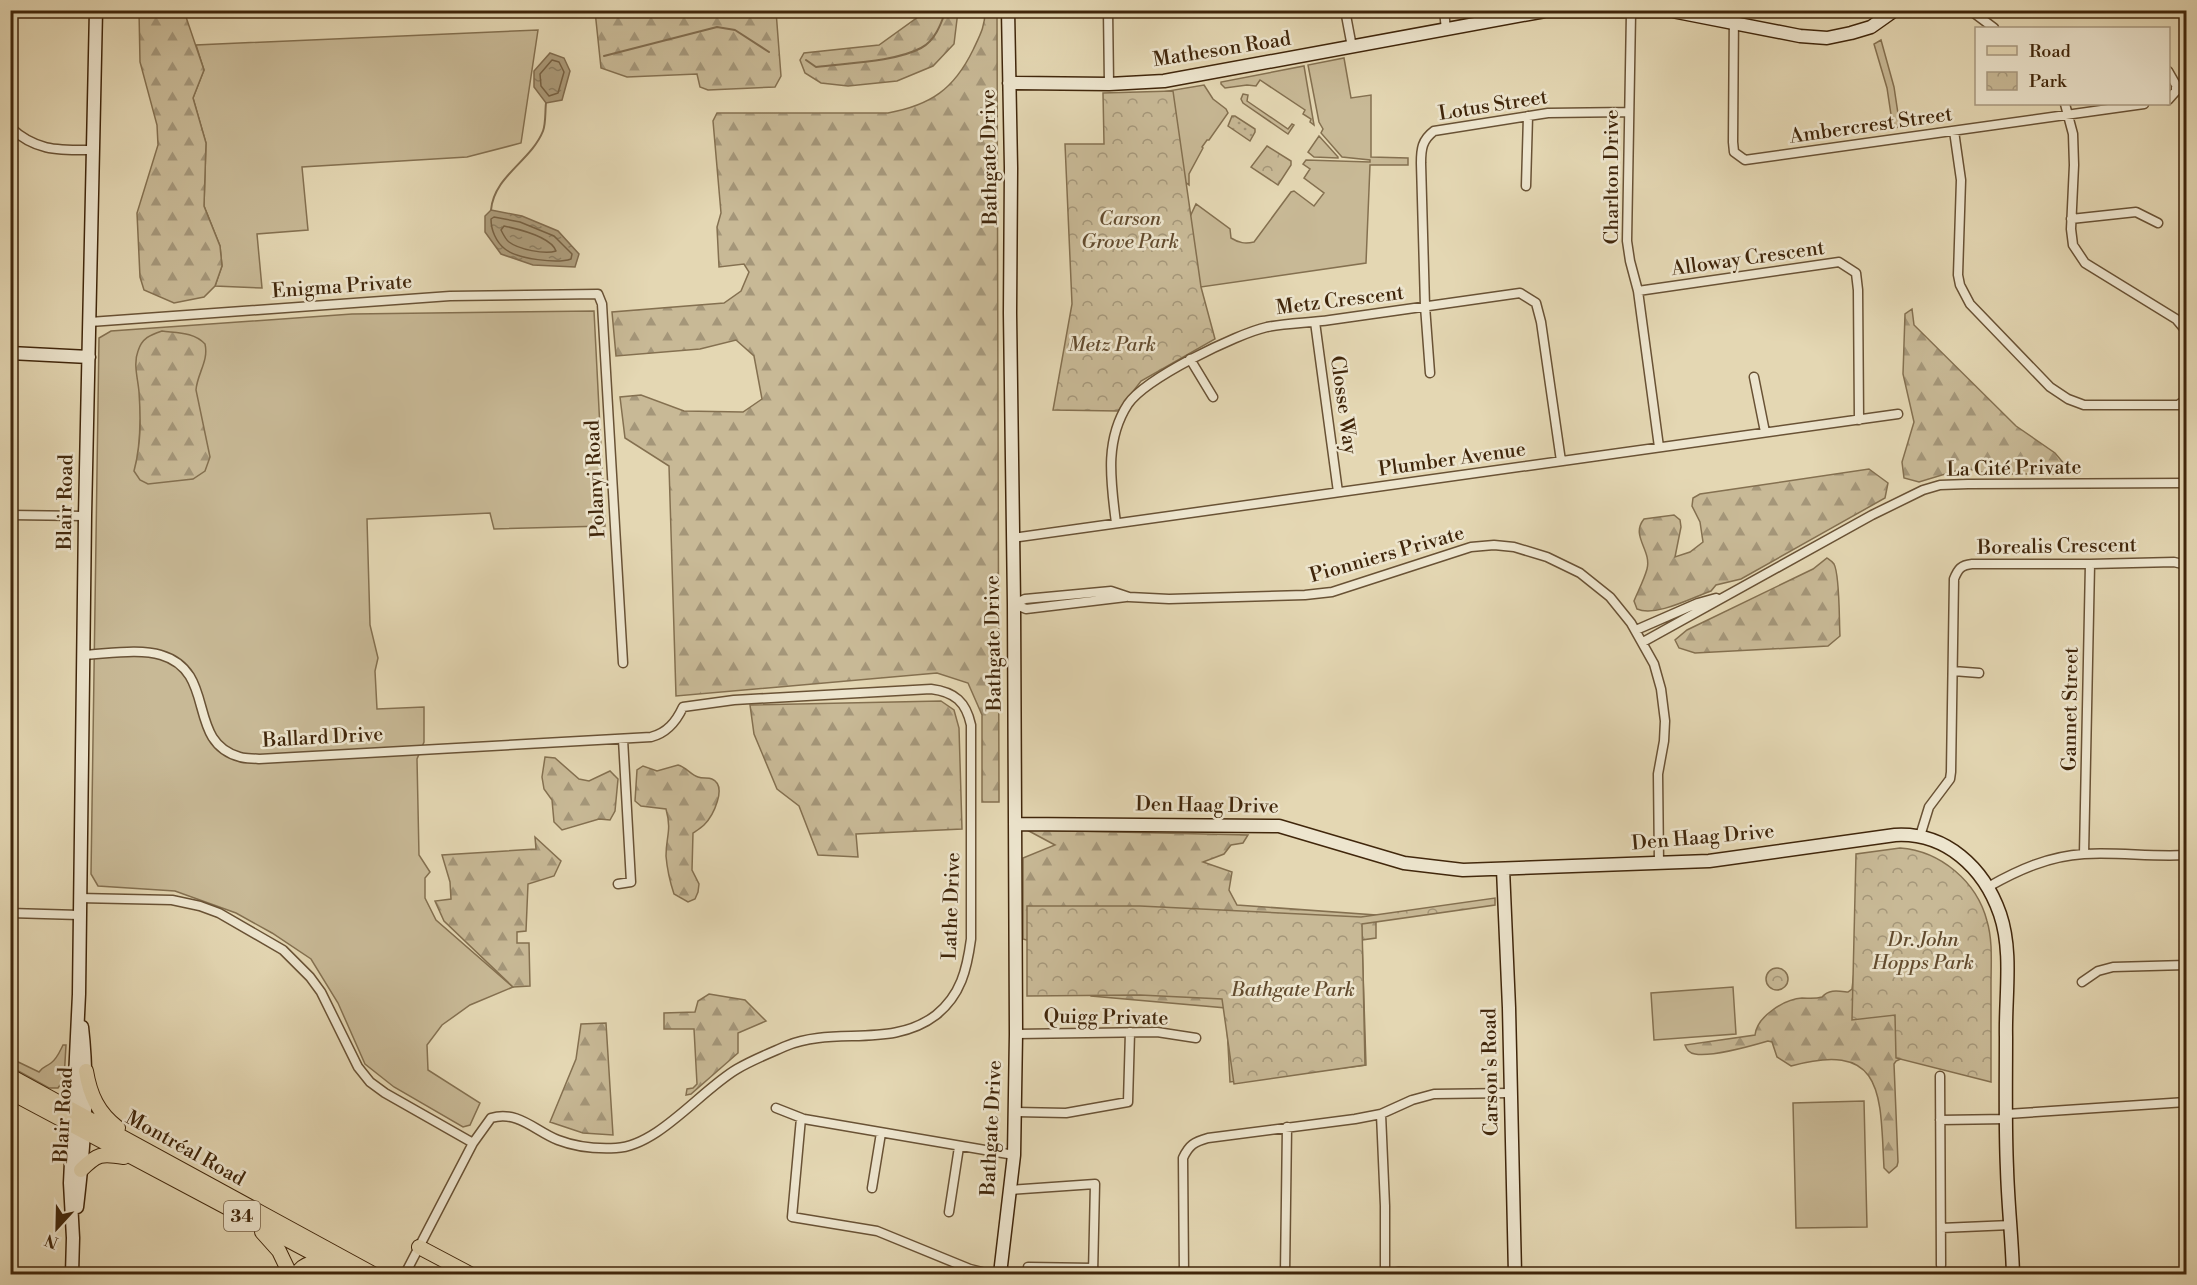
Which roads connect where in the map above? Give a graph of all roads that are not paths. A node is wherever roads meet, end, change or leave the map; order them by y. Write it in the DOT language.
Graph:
graph roads {
  1 [pos="96,10"];
  2 [pos="1008,10"];
  3 [pos="1108,10"];
  4 [pos="1345,10"];
  5 [pos="1444,10"];
  6 [pos="1895,10"];
  7 [pos="1970,10"];
  8 [pos="1631,13"];
  9 [pos="1734,17"];
  10 [pos="1993,27"];
  11 [pos="1446,30"];
  12 [pos="1352,47"];
  13 [pos="2170,73"];
  14 [pos="1009,83"];
  15 [pos="1109,84"];
  16 [pos="2170,99"];
  17 [pos="2066,105"];
  18 [pos="2136,105"];
  19 [pos="1629,112"];
  20 [pos="2068,114"];
  21 [pos="1528,116"];
  22 [pos="10,127"];
  23 [pos="1954,131"];
  24 [pos="93,150"];
  25 [pos="1526,186"];
  26 [pos="2072,219"];
  27 [pos="2158,223"];
  28 [pos="1638,291"];
  29 [pos="598,294"];
  30 [pos="1425,306"];
  31 [pos="90,322"];
  32 [pos="1315,322"];
  33 [pos="2187,331"];
  34 [pos="10,353"];
  35 [pos="89,357"];
  36 [pos="1190,359"];
  37 [pos="1430,373"];
  38 [pos="1754,377"];
  39 [pos="1213,398"];
  40 [pos="2187,400"];
  41 [pos="1898,414"];
  42 [pos="1859,420"];
  43 [pos="1765,432"];
  44 [pos="1659,447"];
  45 [pos="1561,461"];
  46 [pos="2187,483"];
  47 [pos="1338,492"];
  48 [pos="10,515"];
  49 [pos="85,516"];
  50 [pos="1116,523"];
  51 [pos="1012,538"];
  52 [pos="2090,564"];
  53 [pos="2187,565"];
  54 [pos="1725,595"];
  55 [pos="1014,604"];
  56 [pos="1636,630"];
  57 [pos="1643,642"];
  58 [pos="83,655"];
  59 [pos="623,663"];
  60 [pos="1953,671"];
  61 [pos="1979,673"];
  62 [pos="623,739"];
  63 [pos="1015,824"];
  64 [pos="1920,836"];
  65 [pos="2084,854"];
  66 [pos="2187,855"];
  67 [pos="1659,864"];
  68 [pos="1503,869"];
  69 [pos="618,884"];
  70 [pos="1988,887"];
  71 [pos="80,898"];
  72 [pos="10,913"];
  73 [pos="79,915"];
  74 [pos="2187,965"];
  75 [pos="2082,982"];
  76 [pos="79,994"];
  77 [pos="1130,1032"];
  78 [pos="1016,1034"];
  79 [pos="1196,1038"];
  80 [pos="86,1071"];
  81 [pos="10,1076"];
  82 [pos="1940,1076"];
  83 [pos="10,1092"];
  84 [pos="1512,1093"];
  85 [pos="2187,1102"];
  86 [pos="776,1108"];
  87 [pos="1015,1112"];
  88 [pos="78,1113"];
  89 [pos="1381,1114"];
  90 [pos="2007,1117"];
  91 [pos="801,1118"];
  92 [pos="1940,1120"];
  93 [pos="1287,1127"];
  94 [pos="78,1129"];
  95 [pos="881,1133"];
  96 [pos="473,1143"];
  97 [pos="959,1147"];
  98 [pos="146,1150"];
  99 [pos="1014,1155"];
  100 [pos="132,1158"];
  101 [pos="81,1170"];
  102 [pos="873,1188"];
  103 [pos="1010,1190"];
  104 [pos="950,1212"];
  105 [pos="244,1217"];
  106 [pos="2011,1225"];
  107 [pos="1941,1228"];
  108 [pos="73,1238"];
  109 [pos="419,1247"];
  110 [pos="330,1263"];
  111 [pos="1941,1265"];
  112 [pos="1028,1267"];
  113 [pos="1052,1271"];
  114 [pos="1093,1271"];
  115 [pos="72,1275"];
  116 [pos="290,1275"];
  117 [pos="297,1275"];
  118 [pos="352,1275"];
  119 [pos="373,1275"];
  120 [pos="405,1275"];
  121 [pos="470,1275"];
  122 [pos="990,1275"];
  123 [pos="1000,1275"];
  124 [pos="1184,1275"];
  125 [pos="1285,1275"];
  126 [pos="1385,1275"];
  127 [pos="1488,1275"];
  128 [pos="1515,1275"];
  129 [pos="2013,1275"];
  1 -- 24 [label="street, Blair Road"];
  2 -- 14 [label="street, Bathgate Drive"];
  3 -- 15 [label="street"];
  4 -- 12 [label="street"];
  5 -- 11 [label="street"];
  6 -- 9 [label="street, Matheson Road"];
  7 -- 10 [label="street"];
  8 -- 9 [label="street, Matheson Road"];
  8 -- 11 [label="street, Matheson Road"];
  8 -- 19 [label="street, Charlton Drive"];
  9 -- 23 [label="street, Ambercrest Street"];
  11 -- 12 [label="street, Matheson Road"];
  12 -- 15 [label="street, Matheson Road"];
  13 -- 16 [label="street"];
  14 -- 15 [label="street, Matheson Road"];
  14 -- 51 [label="street, Bathgate Drive"];
  17 -- 20 [label="street"];
  18 -- 20 [label="street, Ambercrest Street"];
  19 -- 21 [label="street, Lotus Street"];
  19 -- 28 [label="street, Charlton Drive"];
  20 -- 23 [label="street, Ambercrest Street"];
  20 -- 26 [label="street"];
  21 -- 25 [label="street"];
  21 -- 30 [label="street, Lotus Street"];
  22 -- 24 [label="street"];
  23 -- 40 [label="street"];
  24 -- 31 [label="street, Blair Road"];
  26 -- 27 [label="street"];
  26 -- 33 [label="street"];
  28 -- 42 [label="street, Alloway Crescent"];
  28 -- 44 [label="street, Charlton Drive"];
  29 -- 31 [label="street, Enigma Private"];
  29 -- 59 [label="street, Polanyi Road"];
  30 -- 32 [label="street, Metz Crescent"];
  30 -- 37 [label="street, Lotus Street"];
  30 -- 45 [label="street, Metz Crescent"];
  31 -- 35 [label="street, Blair Road"];
  32 -- 36 [label="street, Metz Crescent"];
  32 -- 47 [label="street, Closse Way"];
  34 -- 35 [label="street"];
  35 -- 49 [label="street, Blair Road"];
  36 -- 39 [label="street"];
  36 -- 50 [label="street, Metz Crescent"];
  38 -- 43 [label="street"];
  41 -- 42 [label="street, Plumber Avenue"];
  42 -- 43 [label="street, Plumber Avenue"];
  43 -- 44 [label="street, Plumber Avenue"];
  44 -- 45 [label="street, Plumber Avenue"];
  45 -- 47 [label="street, Plumber Avenue"];
  46 -- 54 [label="street, La Cité Private"];
  47 -- 50 [label="street, Plumber Avenue"];
  48 -- 49 [label="street"];
  49 -- 58 [label="street, Blair Road"];
  50 -- 51 [label="street, Plumber Avenue"];
  51 -- 55 [label="street, Bathgate Drive"];
  52 -- 53 [label="street, Borealis Crescent"];
  52 -- 60 [label="street, Borealis Crescent"];
  52 -- 65 [label="street, Gannet Street"];
  54 -- 56 [label="street, La Cité Private"];
  54 -- 57 [label="street, La Cité Private"];
  55 -- 56 [label="street, Pionniers Private"];
  55 -- 63 [label="street, Bathgate Drive"];
  56 -- 57 [label="street, Pionniers Private"];
  57 -- 67 [label="street, Pionniers Private"];
  58 -- 62 [label="street, Ballard Drive"];
  58 -- 71 [label="street, Blair Road"];
  60 -- 61 [label="street"];
  60 -- 64 [label="street, Borealis Crescent"];
  62 -- 69 [label="street"];
  62 -- 96 [label="street, Lathe Drive"];
  63 -- 68 [label="street, Den Haag Drive"];
  63 -- 78 [label="street, Bathgate Drive"];
  64 -- 67 [label="street, Den Haag Drive"];
  64 -- 70 [label="street, Den Haag Drive"];
  65 -- 66 [label="street"];
  65 -- 70 [label="street"];
  67 -- 68 [label="street, Den Haag Drive"];
  68 -- 84 [label="street, Carson's Road"];
  70 -- 90 [label="street, Den Haag Drive"];
  71 -- 73 [label="street, Blair Road"];
  71 -- 96 [label="street"];
  72 -- 73 [label="street"];
  73 -- 76 [label="street, Blair Road"];
  74 -- 75 [label="street"];
  76 -- 80 [label="street, Blair Road"];
  76 -- 88 [label="street, Blair Road"];
  77 -- 78 [label="street, Quigg Private"];
  77 -- 79 [label="street, Quigg Private"];
  77 -- 87 [label="street"];
  78 -- 87 [label="street, Bathgate Drive"];
  80 -- 88 [label="street, Blair Road"];
  80 -- 98 [label="main road"];
  81 -- 88 [label="main road, Montréal Road / 34"];
  82 -- 92 [label="street"];
  83 -- 94 [label="main road, Montréal Road / 34"];
  84 -- 89 [label="street"];
  84 -- 128 [label="street, Carson's Road"];
  85 -- 90 [label="street"];
  86 -- 91 [label="street"];
  87 -- 99 [label="street, Bathgate Drive"];
  88 -- 94 [label="street, Blair Road"];
  88 -- 98 [label="main road, Montréal Road / 34"];
  89 -- 93 [label="street"];
  89 -- 126 [label="street"];
  90 -- 92 [label="street"];
  90 -- 106 [label="street, Den Haag Drive"];
  91 -- 95 [label="street"];
  91 -- 122 [label="street"];
  92 -- 107 [label="street"];
  93 -- 124 [label="street"];
  93 -- 125 [label="street"];
  94 -- 100 [label="main road, Montréal Road / 34"];
  94 -- 101 [label="street, Blair Road"];
  94 -- 108 [label="street, Blair Road"];
  95 -- 97 [label="street"];
  95 -- 102 [label="street"];
  96 -- 109 [label="street"];
  97 -- 99 [label="street"];
  97 -- 104 [label="street"];
  98 -- 119 [label="main road, Montréal Road / 34"];
  99 -- 103 [label="street, Bathgate Drive"];
  100 -- 101 [label="main road"];
  100 -- 105 [label="main road, Montréal Road / 34"];
  101 -- 108 [label="street, Blair Road"];
  103 -- 114 [label="street"];
  103 -- 123 [label="street, Bathgate Drive"];
  105 -- 110 [label="main road, Montréal Road / 34"];
  105 -- 116 [label="main road"];
  106 -- 107 [label="street"];
  106 -- 129 [label="street, Den Haag Drive"];
  107 -- 111 [label="street"];
  108 -- 115 [label="street, Blair Road"];
  109 -- 120 [label="street"];
  109 -- 121 [label="main road"];
  110 -- 117 [label="main road"];
  110 -- 118 [label="main road, Montréal Road / 34"];
  112 -- 113 [label="street"];
  113 -- 114 [label="street"];
  126 -- 127 [label="street"];
}
